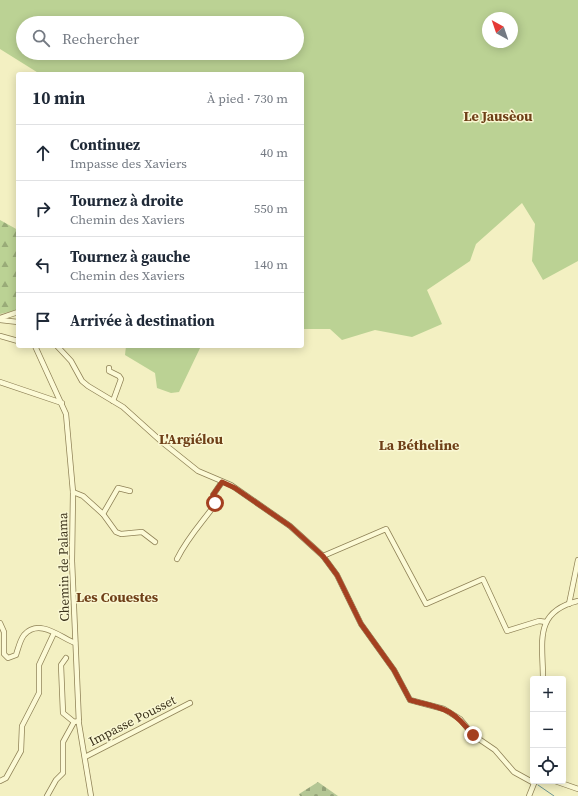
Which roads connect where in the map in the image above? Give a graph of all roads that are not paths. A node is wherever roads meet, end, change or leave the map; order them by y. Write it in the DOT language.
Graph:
graph roads {
  1 [pos="16,313"];
  2 [pos="0,319"];
  3 [pos="16,322"];
  4 [pos="0,336"];
  5 [pos="16,340"];
  6 [pos="35,348"];
  7 [pos="59,348"];
  8 [pos="109,368"];
  9 [pos="0,382"];
  10 [pos="112,401"];
  11 [pos="62,403"];
  12 [pos="222,482"];
  13 [pos="130,491"];
  14 [pos="73,492"];
  15 [pos="103,514"];
  16 [pos="155,542"];
  17 [pos="323,556"];
  18 [pos="178,559"];
  19 [pos="578,560"];
  20 [pos="576,602"];
  21 [pos="569,604"];
  22 [pos="0,623"];
  23 [pos="545,624"];
  24 [pos="54,633"];
  25 [pos="75,643"];
  26 [pos="66,658"];
  27 [pos="544,676"];
  28 [pos="190,703"];
  29 [pos="76,722"];
  30 [pos="85,757"];
  31 [pos="530,780"];
  32 [pos="0,781"];
  33 [pos="533,784"];
  34 [pos="564,784"];
  35 [pos="578,789"];
  36 [pos="530,794"];
  37 [pos="47,796"];
  38 [pos="91,796"];
  1 -- 2 [label="street"];
  2 -- 3 [label="street"];
  4 -- 5 [label="street"];
  6 -- 11 [label="street, Chemin de Palama"];
  7 -- 10 [label="street"];
  8 -- 10 [label="street"];
  9 -- 11 [label="street"];
  10 -- 12 [label="street"];
  11 -- 14 [label="street, Chemin de Palama"];
  12 -- 17 [label="street"];
  12 -- 18 [label="street"];
  13 -- 15 [label="street"];
  14 -- 15 [label="street"];
  14 -- 25 [label="street, Chemin de Palama"];
  15 -- 16 [label="street"];
  17 -- 23 [label="street"];
  17 -- 31 [label="street"];
  19 -- 21 [label="street"];
  20 -- 21 [label="street"];
  21 -- 23 [label="street"];
  22 -- 24 [label="street"];
  23 -- 27 [label="street"];
  24 -- 25 [label="street"];
  24 -- 32 [label="street"];
  25 -- 29 [label="street, Chemin de Palama"];
  26 -- 29 [label="street"];
  28 -- 30 [label="street, Impasse Pousset"];
  29 -- 30 [label="street, Chemin de Palama"];
  29 -- 37 [label="street"];
  30 -- 38 [label="street, Chemin de Palama"];
  33 -- 36 [label="street"];
  34 -- 35 [label="street"];
}
